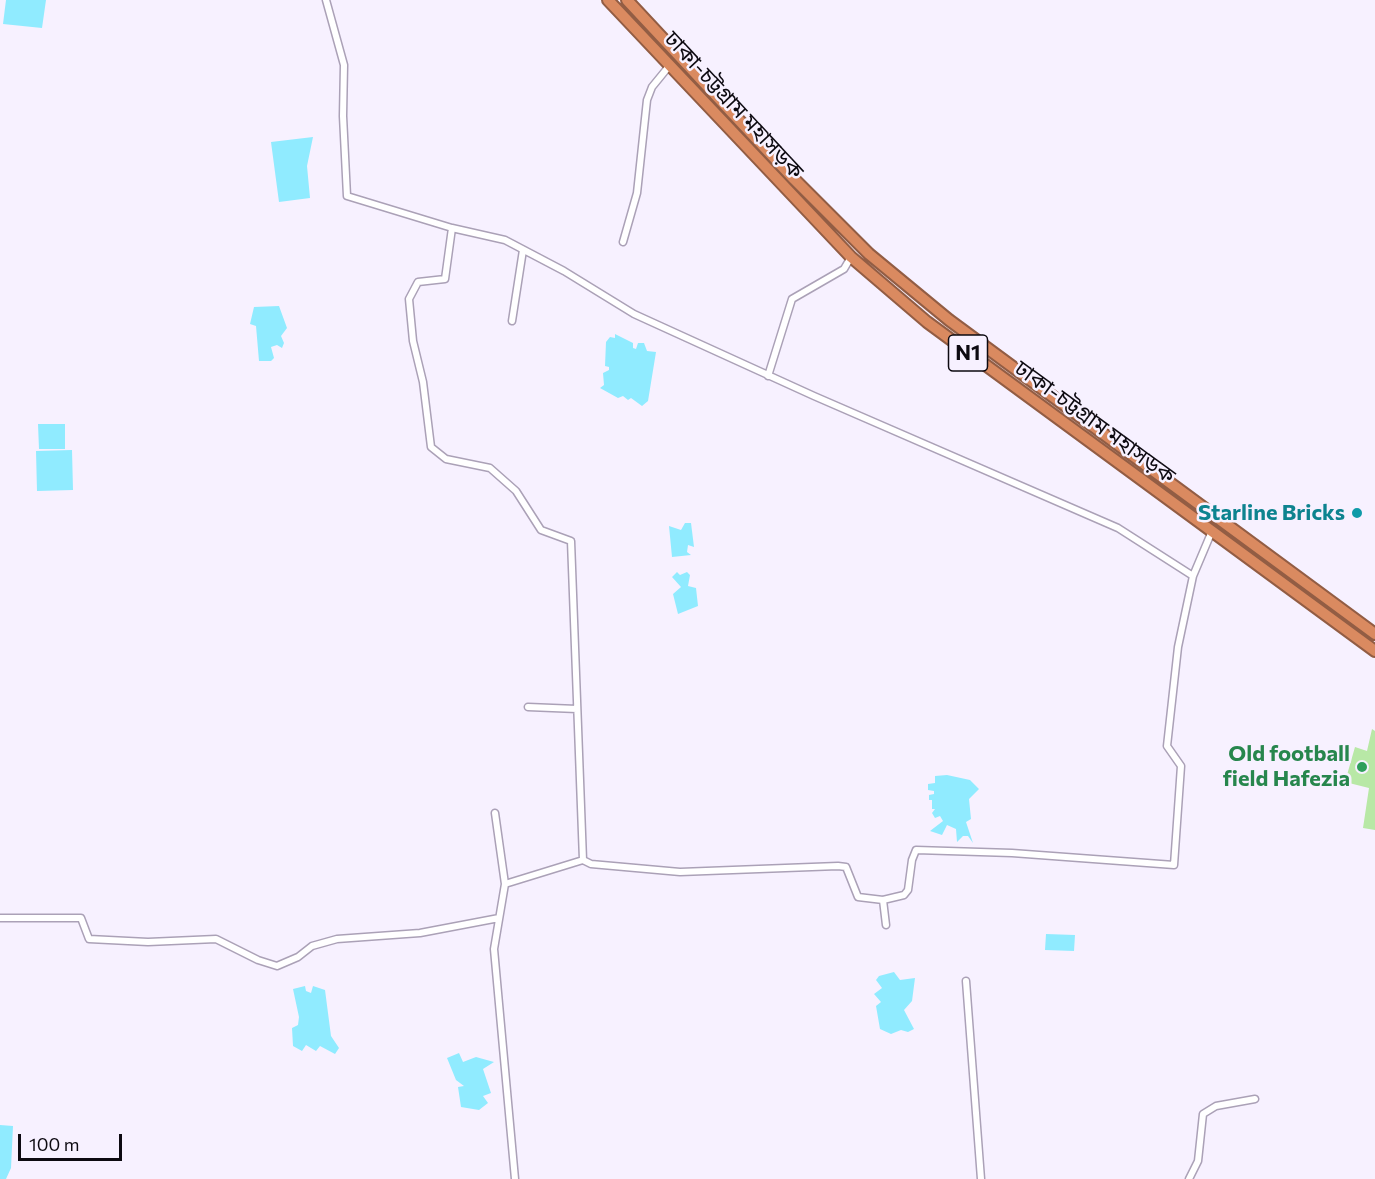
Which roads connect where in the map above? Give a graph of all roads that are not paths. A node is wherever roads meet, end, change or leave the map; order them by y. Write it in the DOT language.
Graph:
graph roads {
  1 [pos="326,0"];
  2 [pos="608,0"];
  3 [pos="627,0"];
  4 [pos="670,64"];
  5 [pos="452,228"];
  6 [pos="623,242"];
  7 [pos="523,250"];
  8 [pos="851,257"];
  9 [pos="512,321"];
  10 [pos="768,376"];
  11 [pos="1212,531"];
  12 [pos="1193,576"];
  13 [pos="1375,634"];
  14 [pos="1375,651"];
  15 [pos="528,707"];
  16 [pos="577,709"];
  17 [pos="495,813"];
  18 [pos="583,860"];
  19 [pos="505,884"];
  20 [pos="883,900"];
  21 [pos="0,918"];
  22 [pos="499,918"];
  23 [pos="886,925"];
  24 [pos="966,981"];
  25 [pos="1255,1099"];
  26 [pos="515,1179"];
  27 [pos="981,1179"];
  28 [pos="1189,1179"];
  1 -- 5 [label="street"];
  2 -- 4 [label="highway, ঢাকা-চট্টগ্রাম মহাসড়ক / N1"];
  3 -- 13 [label="highway, ঢাকা-চট্টগ্রাম মহাসড়ক / N1"];
  4 -- 6 [label="street"];
  4 -- 8 [label="highway, ঢাকা-চট্টগ্রাম মহাসড়ক / N1"];
  5 -- 7 [label="street"];
  5 -- 16 [label="street"];
  7 -- 9 [label="street"];
  7 -- 10 [label="street"];
  8 -- 10 [label="street"];
  8 -- 11 [label="highway, ঢাকা-চট্টগ্রাম মহাসড়ক / N1"];
  10 -- 12 [label="street"];
  11 -- 12 [label="street"];
  11 -- 14 [label="highway, ঢাকা-চট্টগ্রাম মহাসড়ক / N1"];
  12 -- 20 [label="street"];
  15 -- 16 [label="street"];
  16 -- 18 [label="street"];
  17 -- 19 [label="street"];
  18 -- 19 [label="street"];
  18 -- 20 [label="street"];
  19 -- 22 [label="street"];
  20 -- 23 [label="street"];
  21 -- 22 [label="street"];
  22 -- 26 [label="street"];
  24 -- 27 [label="street"];
  25 -- 28 [label="street"];
}
